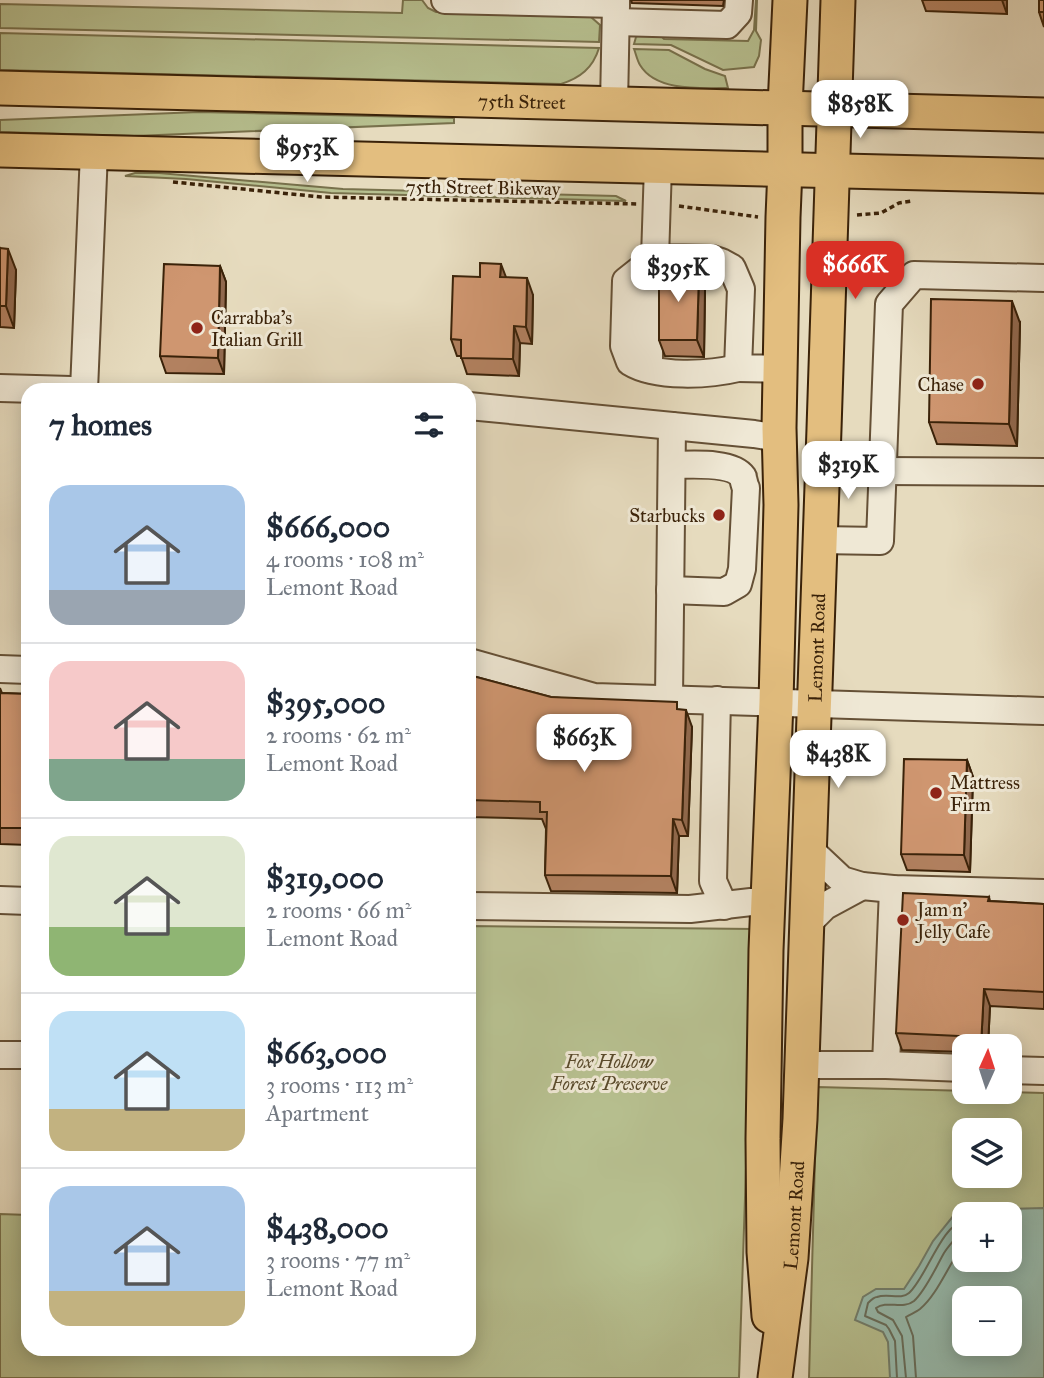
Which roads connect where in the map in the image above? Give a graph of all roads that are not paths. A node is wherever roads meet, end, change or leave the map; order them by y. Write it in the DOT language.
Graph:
graph roads {
  1 [pos="445,0"];
  2 [pos="738,0"];
  3 [pos="790,0"];
  4 [pos="838,0"];
  5 [pos="616,8"];
  6 [pos="0,88"];
  7 [pos="614,104"];
  8 [pos="785,107"];
  9 [pos="833,108"];
  10 [pos="1044,115"];
  11 [pos="0,150"];
  12 [pos="94,152"];
  13 [pos="658,166"];
  14 [pos="785,169"];
  15 [pos="832,171"];
  16 [pos="1044,176"];
  17 [pos="648,264"];
  18 [pos="1044,278"];
  19 [pos="738,368"];
  20 [pos="780,369"];
  21 [pos="84,383"];
  22 [pos="0,388"];
  23 [pos="21,389"];
  24 [pos="476,406"];
  25 [pos="672,426"];
  26 [pos="779,438"];
  27 [pos="672,465"];
  28 [pos="883,471"];
  29 [pos="1044,472"];
  30 [pos="819,540"];
  31 [pos="670,590"];
  32 [pos="476,664"];
  33 [pos="0,669"];
  34 [pos="21,670"];
  35 [pos="669,699"];
  36 [pos="717,700"];
  37 [pos="776,702"];
  38 [pos="814,704"];
  39 [pos="1044,711"];
  40 [pos="809,849"];
  41 [pos="862,886"];
  42 [pos="893,889"];
  43 [pos="1044,893"];
  44 [pos="0,900"];
  45 [pos="21,901"];
  46 [pos="768,902"];
  47 [pos="724,905"];
  48 [pos="476,906"];
  49 [pos="808,923"];
  50 [pos="0,1055"];
  51 [pos="21,1055"];
  52 [pos="802,1065"];
  53 [pos="886,1065"];
  54 [pos="952,1068"];
  55 [pos="1022,1070"];
  56 [pos="1044,1071"];
  57 [pos="774,1378"];
  1 -- 5 [label="street"];
  2 -- 5 [label="street"];
  3 -- 8 [label="main road, Lemont Road"];
  4 -- 9 [label="main road, Lemont Road"];
  5 -- 7 [label="street"];
  6 -- 7 [label="main road, 75th Street"];
  7 -- 8 [label="main road, 75th Street"];
  8 -- 9 [label="main road, 75th Street"];
  8 -- 14 [label="main road, Lemont Road"];
  9 -- 10 [label="main road, 75th Street"];
  9 -- 15 [label="main road, Lemont Road"];
  11 -- 12 [label="main road"];
  12 -- 13 [label="main road"];
  12 -- 21 [label="street"];
  13 -- 14 [label="main road"];
  13 -- 17 [label="street"];
  14 -- 15 [label="main road"];
  14 -- 20 [label="main road, Lemont Road"];
  15 -- 16 [label="main road"];
  15 -- 30 [label="main road, Lemont Road"];
  17 -- 19 [label="street"];
  17 -- 19 [label="street"];
  18 -- 28 [label="street"];
  19 -- 20 [label="street"];
  20 -- 26 [label="main road, Lemont Road"];
  22 -- 23 [label="street"];
  24 -- 25 [label="street"];
  25 -- 26 [label="street"];
  25 -- 27 [label="street"];
  26 -- 37 [label="main road, Lemont Road"];
  27 -- 31 [label="street"];
  27 -- 31 [label="street"];
  28 -- 29 [label="street"];
  28 -- 30 [label="street"];
  30 -- 38 [label="main road, Lemont Road"];
  31 -- 35 [label="street"];
  32 -- 35 [label="street"];
  33 -- 34 [label="street"];
  35 -- 36 [label="street"];
  36 -- 37 [label="street"];
  36 -- 47 [label="street"];
  37 -- 38 [label="street"];
  37 -- 46 [label="main road, Lemont Road"];
  38 -- 39 [label="street"];
  38 -- 40 [label="main road, Lemont Road"];
  40 -- 41 [label="street"];
  40 -- 49 [label="main road, Lemont Road"];
  41 -- 42 [label="street"];
  41 -- 49 [label="street"];
  42 -- 43 [label="street"];
  42 -- 53 [label="street"];
  44 -- 45 [label="street"];
  46 -- 47 [label="street"];
  46 -- 57 [label="main road, Lemont Road"];
  47 -- 48 [label="street"];
  49 -- 52 [label="main road, Lemont Road"];
  50 -- 51 [label="street"];
  52 -- 53 [label="street"];
  52 -- 57 [label="main road, Lemont Road"];
  53 -- 54 [label="street"];
  55 -- 56 [label="street"];
}
